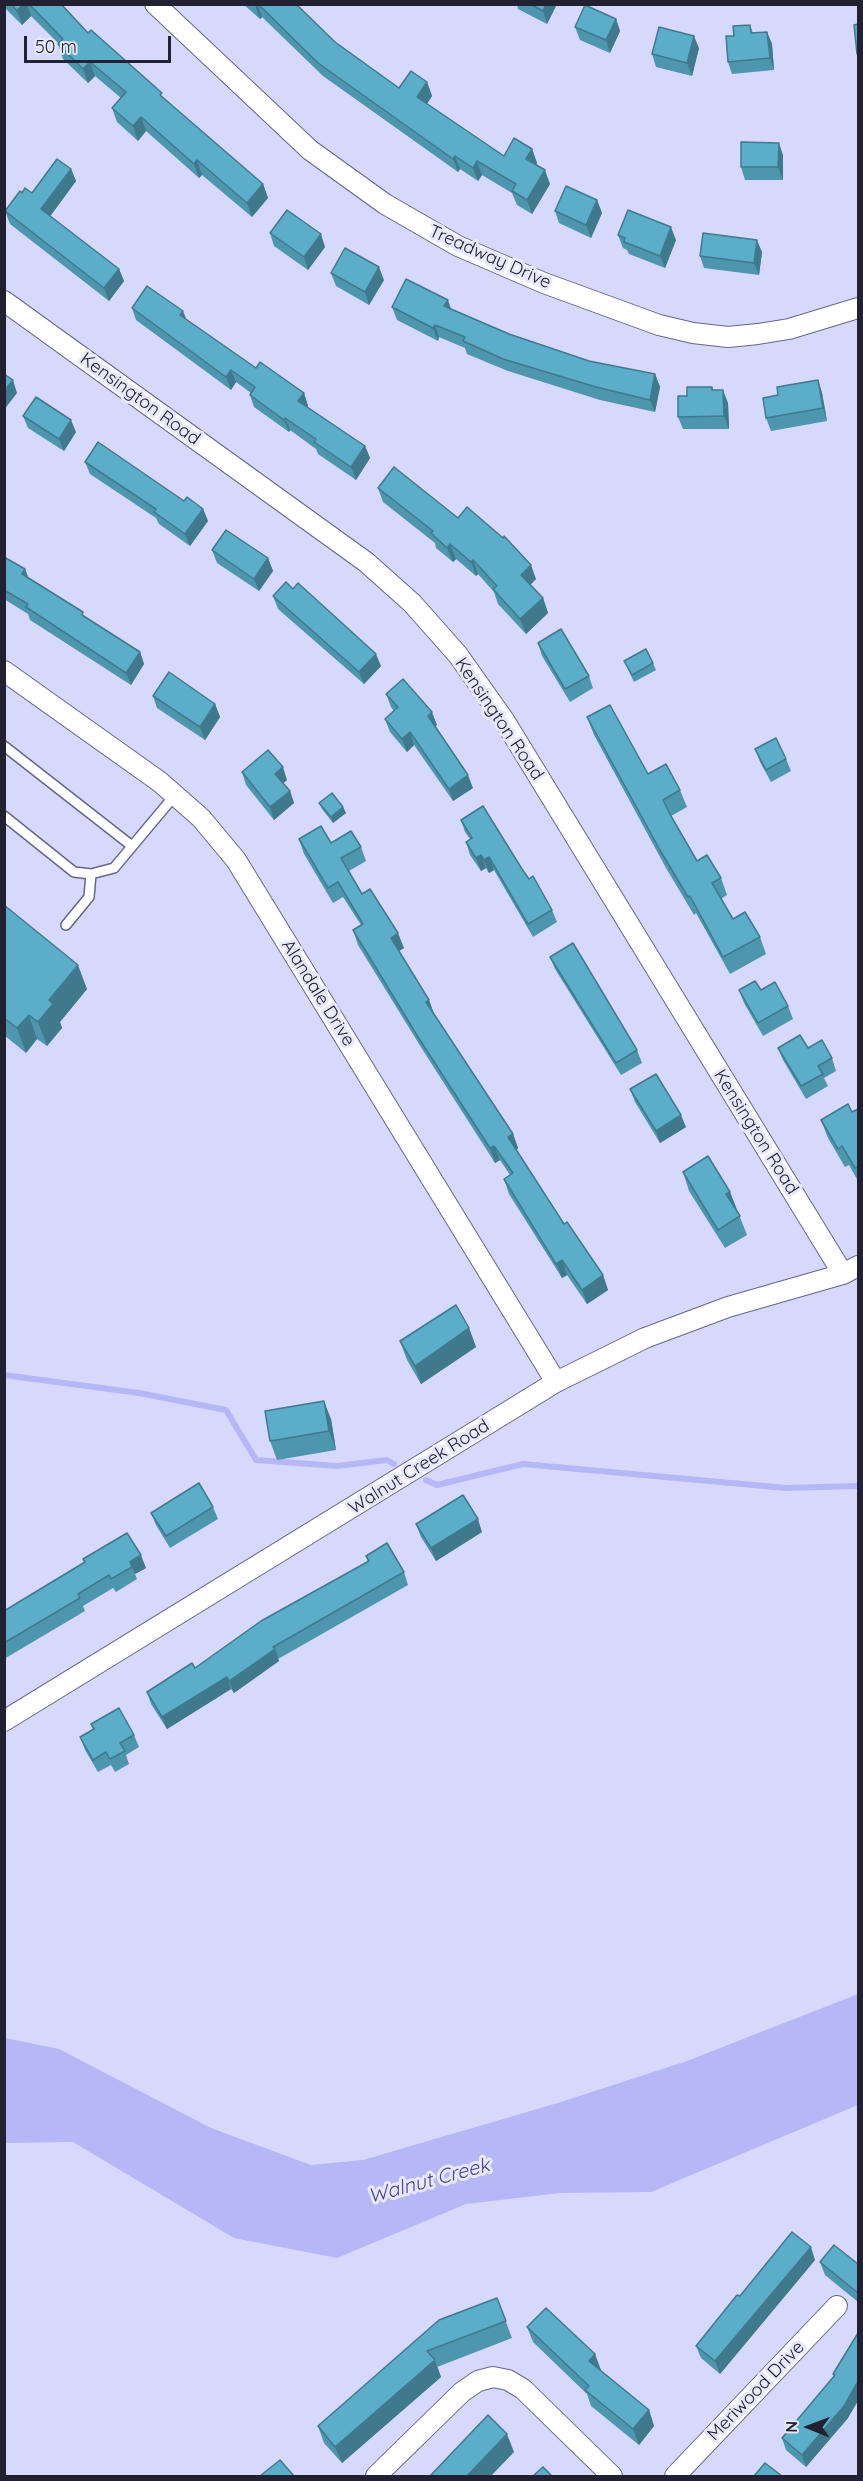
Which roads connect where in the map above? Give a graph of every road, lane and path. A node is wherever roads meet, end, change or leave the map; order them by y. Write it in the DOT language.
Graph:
graph roads {
  1 [pos="155,4"];
  2 [pos="4,301"];
  3 [pos="858,308"];
  4 [pos="4,671"];
  5 [pos="4,746"];
  6 [pos="176,795"];
  7 [pos="4,816"];
  8 [pos="132,846"];
  9 [pos="91,874"];
  10 [pos="66,925"];
  11 [pos="851,1270"];
  12 [pos="556,1382"];
  13 [pos="4,1721"];
  14 [pos="837,2306"];
  15 [pos="376,2476"];
  16 [pos="612,2476"];
  17 [pos="675,2476"];
  1 -- 3 [label="street, Treadway Drive"];
  2 -- 11 [label="street, Kensington Road"];
  4 -- 6 [label="street, Alandale Drive"];
  5 -- 8 [label="lane"];
  6 -- 8 [label="lane"];
  6 -- 12 [label="street, Alandale Drive"];
  7 -- 9 [label="lane"];
  8 -- 9 [label="lane"];
  9 -- 10 [label="lane"];
  11 -- 12 [label="street, Walnut Creek Road"];
  12 -- 13 [label="street, Walnut Creek Road"];
  14 -- 17 [label="street, Meriwood Drive"];
  15 -- 16 [label="street"];
}
